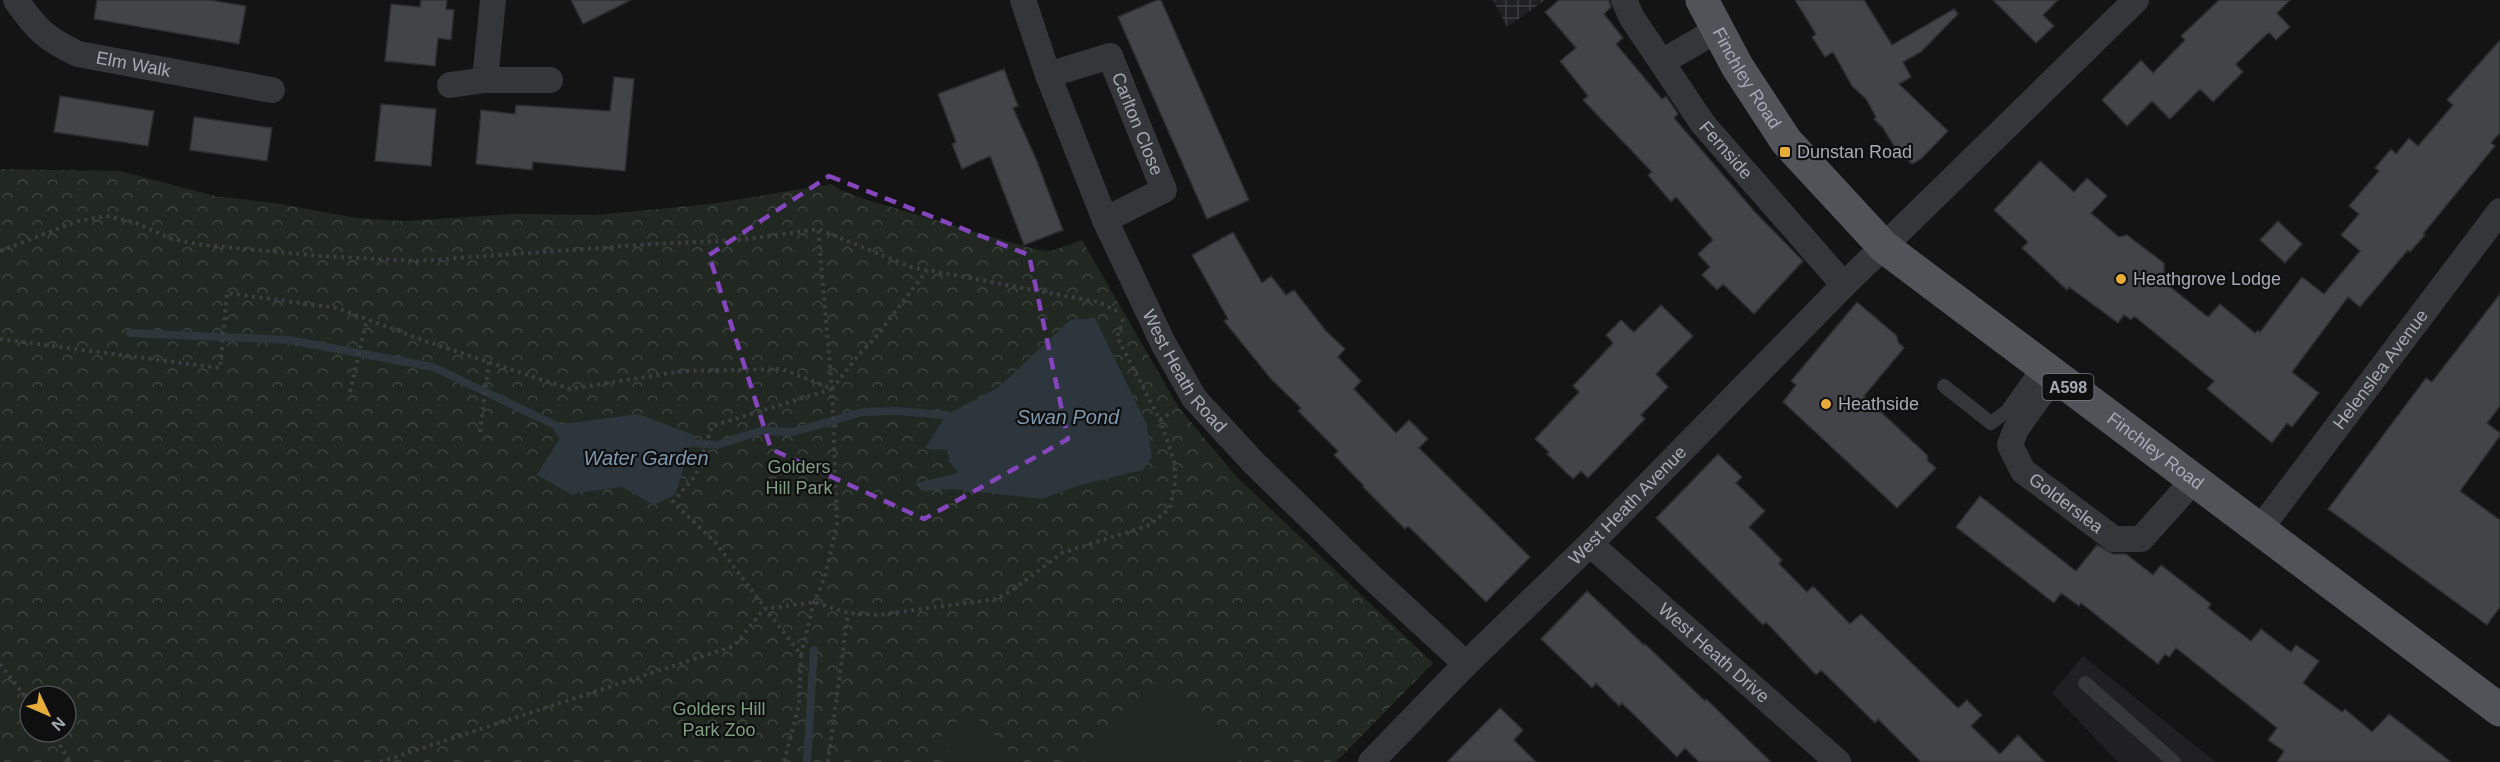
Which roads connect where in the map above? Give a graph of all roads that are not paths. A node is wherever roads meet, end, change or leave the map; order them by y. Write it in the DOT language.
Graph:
graph roads {
  1 [pos="16,0"];
  2 [pos="493,0"];
  3 [pos="1023,0"];
  4 [pos="1624,0"];
  5 [pos="1702,0"];
  6 [pos="2136,0"];
  7 [pos="1718,30"];
  8 [pos="1662,62"];
  9 [pos="1048,75"];
  10 [pos="485,80"];
  11 [pos="550,80"];
  12 [pos="450,85"];
  13 [pos="272,90"];
  14 [pos="2500,211"];
  15 [pos="1105,220"];
  16 [pos="1884,247"];
  17 [pos="1844,285"];
  18 [pos="2046,371"];
  19 [pos="1944,386"];
  20 [pos="2194,480"];
  21 [pos="2260,529"];
  22 [pos="1590,544"];
  23 [pos="1466,664"];
  24 [pos="2085,683"];
  25 [pos="2500,710"];
  26 [pos="1371,762"];
  27 [pos="1838,762"];
  28 [pos="2174,762"];
  1 -- 13 [label="street, Elm Walk"];
  2 -- 10 [label="street"];
  3 -- 9 [label="street, West Heath Road"];
  4 -- 8 [label="street, Fernside"];
  5 -- 7 [label="main road, Finchley Road / A598"];
  6 -- 16 [label="street"];
  7 -- 8 [label="street"];
  7 -- 16 [label="main road, Finchley Road / A598"];
  8 -- 17 [label="street, Fernside"];
  9 -- 15 [label="street, West Heath Road"];
  9 -- 15 [label="street, Carlton Close"];
  10 -- 11 [label="street"];
  10 -- 12 [label="street"];
  14 -- 21 [label="street, Helenslea Avenue"];
  15 -- 23 [label="street, West Heath Road"];
  16 -- 17 [label="street, West Heath Avenue"];
  16 -- 18 [label="main road, Finchley Road / A598"];
  17 -- 22 [label="street, West Heath Avenue"];
  18 -- 19 [label="lane"];
  18 -- 20 [label="main road, Finchley Road / A598"];
  18 -- 20 [label="street, Golderslea"];
  20 -- 21 [label="main road, Finchley Road / A598"];
  21 -- 25 [label="main road, Finchley Road / A598"];
  22 -- 23 [label="street, West Heath Avenue"];
  22 -- 27 [label="street, West Heath Drive"];
  23 -- 26 [label="street, West Heath Avenue"];
  24 -- 28 [label="lane"];
}
